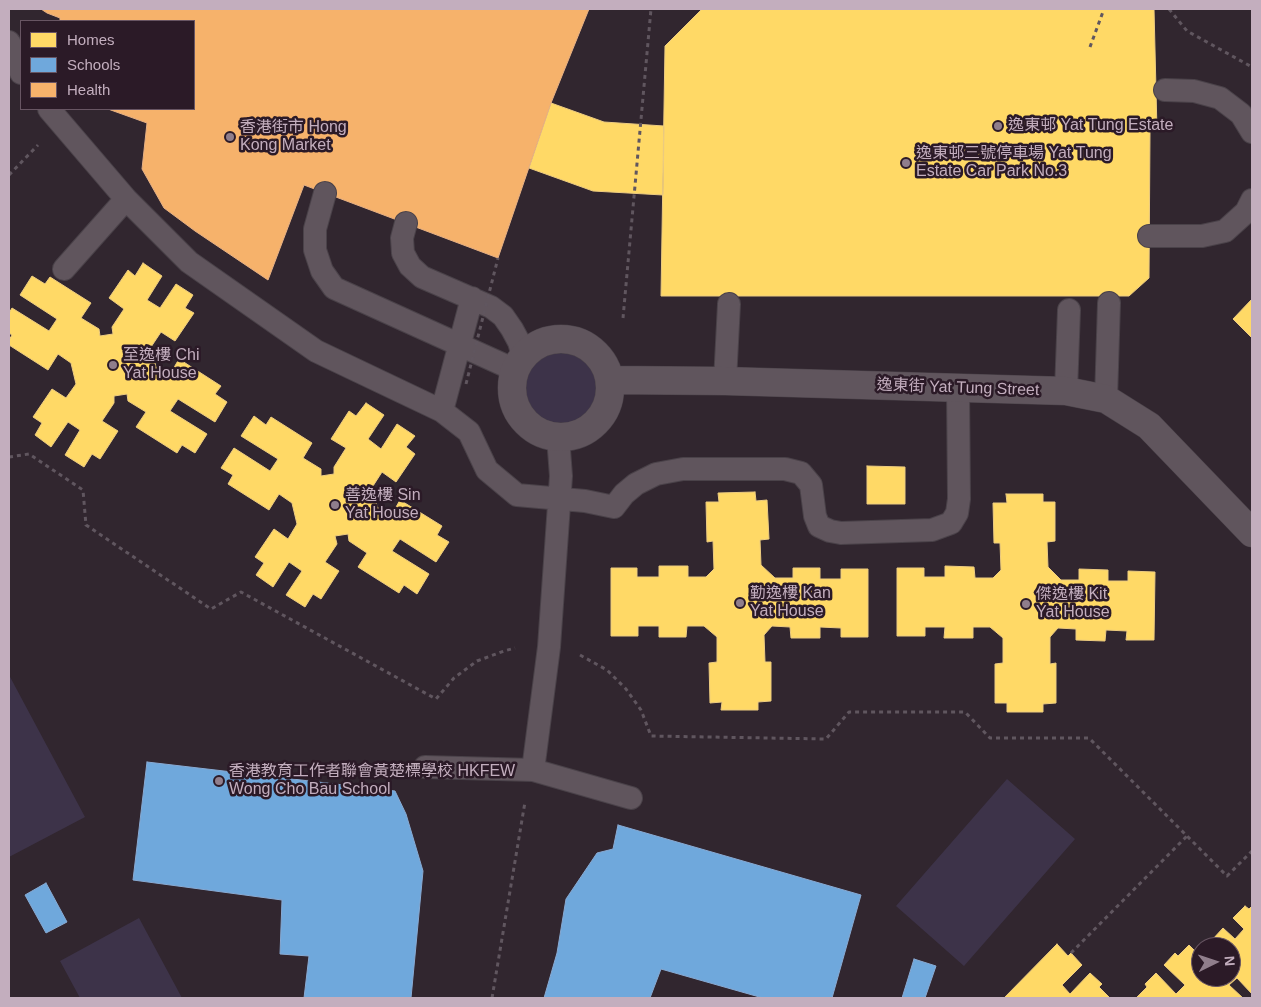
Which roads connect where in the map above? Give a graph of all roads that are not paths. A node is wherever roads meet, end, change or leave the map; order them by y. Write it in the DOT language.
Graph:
graph roads {
  1 [pos="9,42"];
  2 [pos="20,70"];
  3 [pos="1165,90"];
  4 [pos="50,110"];
  5 [pos="1252,132"];
  6 [pos="326,193"];
  7 [pos="126,199"];
  8 [pos="1252,200"];
  9 [pos="406,223"];
  10 [pos="1149,236"];
  11 [pos="64,269"];
  12 [pos="472,298"];
  13 [pos="1109,303"];
  14 [pos="729,304"];
  15 [pos="1069,310"];
  16 [pos="454,343"];
  17 [pos="519,363"];
  18 [pos="610,380"];
  19 [pos="725,381"];
  20 [pos="958,388"];
  21 [pos="1066,391"];
  22 [pos="1106,399"];
  23 [pos="442,411"];
  24 [pos="558,437"];
  25 [pos="560,500"];
  26 [pos="1252,533"];
  27 [pos="425,767"];
  28 [pos="533,770"];
  29 [pos="632,798"];
  1 -- 2 [label="lane"];
  3 -- 5 [label="lane"];
  4 -- 7 [label="lane"];
  6 -- 16 [label="lane"];
  7 -- 11 [label="lane"];
  7 -- 23 [label="lane"];
  8 -- 10 [label="lane"];
  9 -- 12 [label="lane"];
  12 -- 16 [label="lane"];
  12 -- 17 [label="lane"];
  13 -- 22 [label="lane"];
  14 -- 19 [label="lane"];
  15 -- 21 [label="lane"];
  16 -- 17 [label="lane"];
  16 -- 23 [label="lane"];
  17 -- 18 [label="street"];
  17 -- 24 [label="street"];
  18 -- 19 [label="street, 逸東街 Yat Tung Street"];
  18 -- 24 [label="street"];
  19 -- 20 [label="street, 逸東街 Yat Tung Street"];
  20 -- 21 [label="street, 逸東街 Yat Tung Street"];
  20 -- 25 [label="lane"];
  21 -- 22 [label="street, 逸東街 Yat Tung Street"];
  22 -- 26 [label="street, 逸東街 Yat Tung Street"];
  23 -- 25 [label="lane"];
  24 -- 25 [label="lane"];
  25 -- 28 [label="lane"];
  27 -- 28 [label="lane"];
  28 -- 29 [label="lane"];
}
